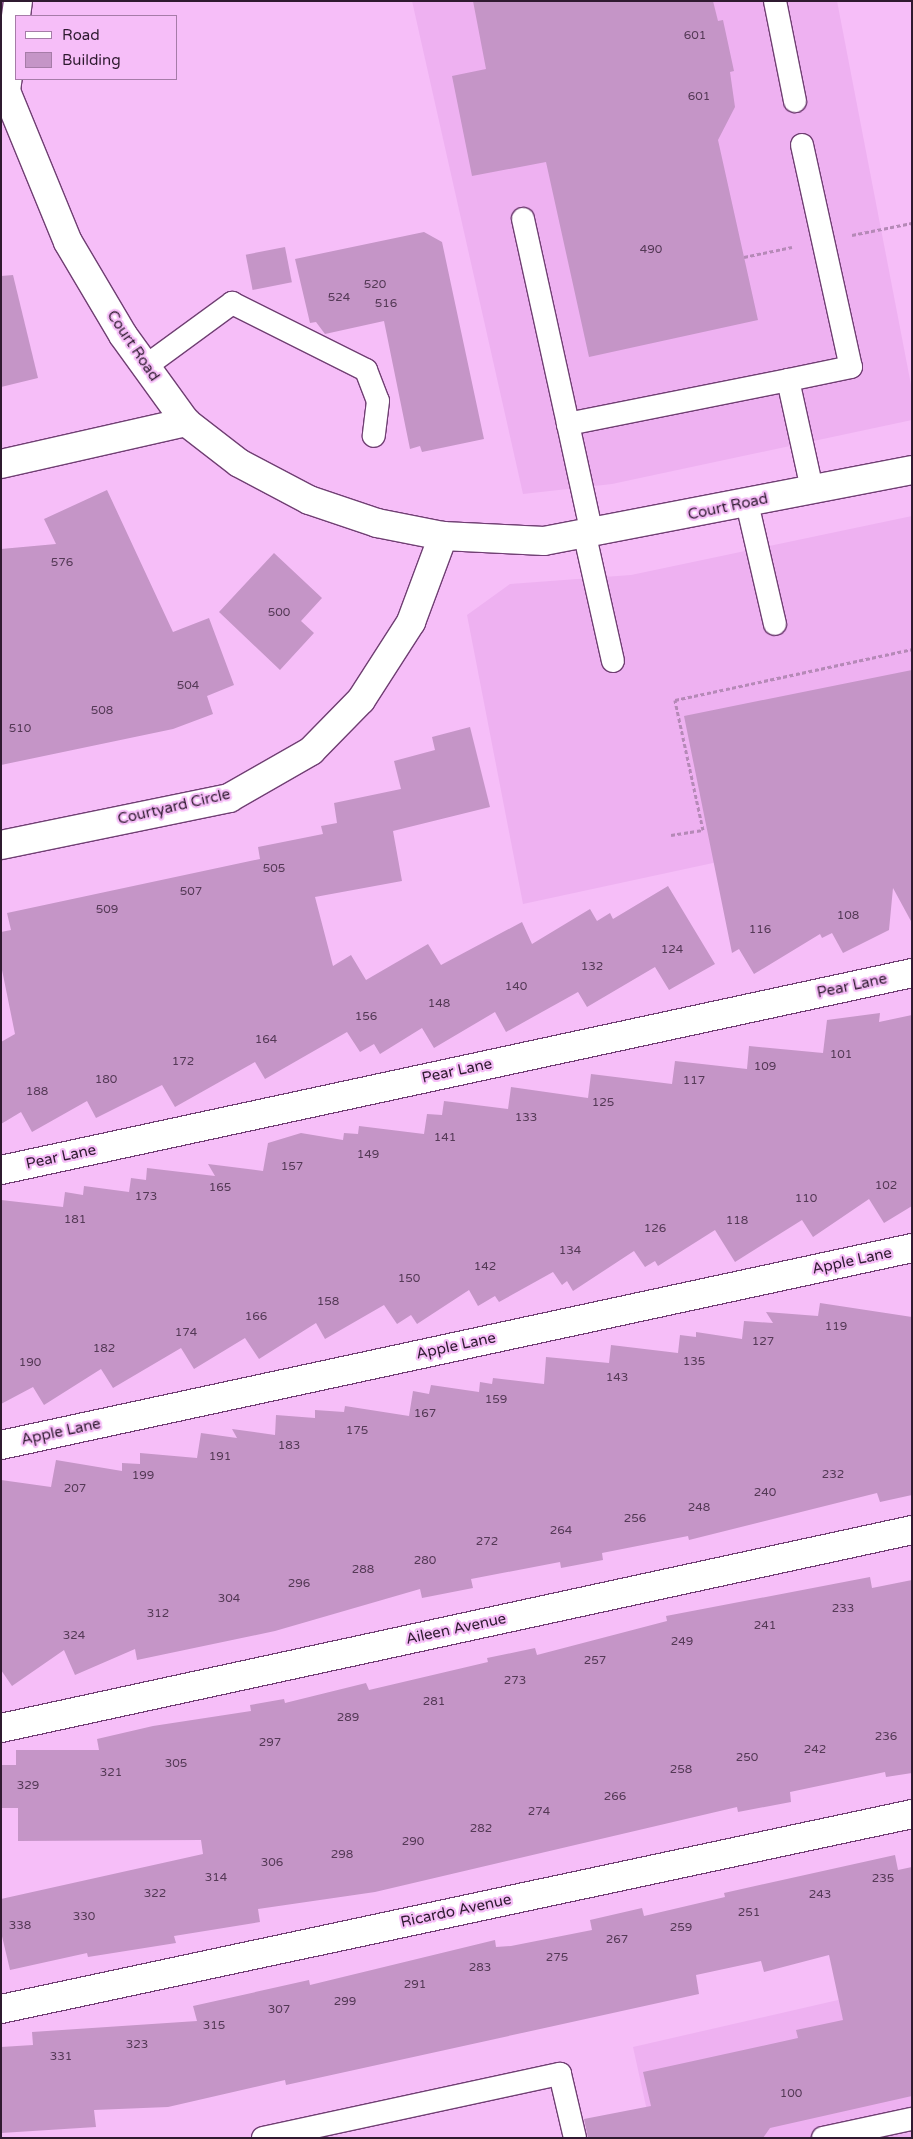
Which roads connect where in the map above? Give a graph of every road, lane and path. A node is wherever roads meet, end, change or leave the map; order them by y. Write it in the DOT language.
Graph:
graph roads {
  1 [pos="18,1"];
  2 [pos="775,1"];
  3 [pos="16,15"];
  4 [pos="15,19"];
  5 [pos="3,91"];
  6 [pos="795,101"];
  7 [pos="802,145"];
  8 [pos="523,219"];
  9 [pos="146,366"];
  10 [pos="788,380"];
  11 [pos="186,422"];
  12 [pos="568,424"];
  13 [pos="374,436"];
  14 [pos="1,464"];
  15 [pos="912,470"];
  16 [pos="812,490"];
  17 [pos="747,503"];
  18 [pos="588,535"];
  19 [pos="443,536"];
  20 [pos="775,624"];
  21 [pos="912,649"];
  22 [pos="613,661"];
  23 [pos="671,835"];
  24 [pos="1,846"];
  25 [pos="912,973"];
  26 [pos="1,1170"];
  27 [pos="912,1248"];
  28 [pos="1,1445"];
  29 [pos="912,1530"];
  30 [pos="1,1728"];
  31 [pos="912,1814"];
  32 [pos="1,2009"];
  33 [pos="912,2119"];
  34 [pos="308,2133"];
  35 [pos="263,2138"];
  36 [pos="575,2138"];
  37 [pos="823,2138"];
  1 -- 3 [label="street, Court Road"];
  2 -- 6 [label="lane"];
  4 -- 5 [label="street, Court Road"];
  5 -- 9 [label="street, Court Road"];
  7 -- 10 [label="lane"];
  8 -- 12 [label="lane"];
  9 -- 11 [label="street, Court Road"];
  9 -- 13 [label="lane"];
  10 -- 12 [label="lane"];
  10 -- 16 [label="lane"];
  11 -- 14 [label="street"];
  11 -- 19 [label="street, Court Road"];
  12 -- 18 [label="lane"];
  15 -- 16 [label="street, Court Road"];
  16 -- 17 [label="street, Court Road"];
  17 -- 18 [label="street, Court Road"];
  17 -- 20 [label="lane"];
  18 -- 19 [label="street, Court Road"];
  18 -- 22 [label="lane"];
  19 -- 24 [label="street, Courtyard Circle"];
  21 -- 23 [label="path"];
  25 -- 26 [label="street, Pear Lane"];
  27 -- 28 [label="street, Apple Lane"];
  29 -- 30 [label="street, Aileen Avenue"];
  31 -- 32 [label="street, Ricardo Avenue"];
  33 -- 37 [label="lane"];
  34 -- 35 [label="lane"];
  34 -- 36 [label="lane"];
}
